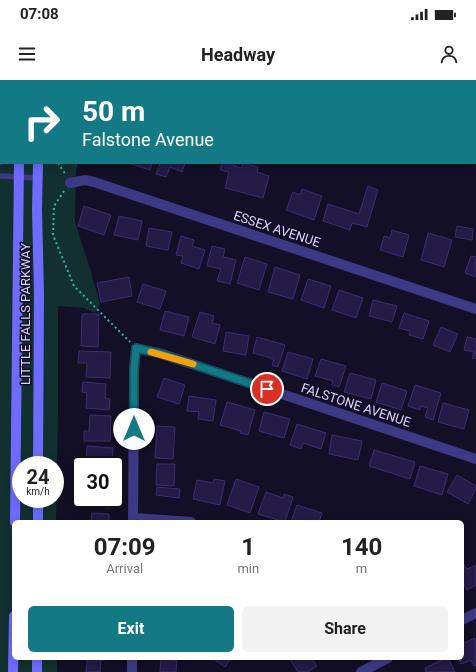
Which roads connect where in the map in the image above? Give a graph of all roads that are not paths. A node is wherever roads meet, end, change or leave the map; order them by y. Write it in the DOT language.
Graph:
graph roads {
  1 [pos="19,164"];
  2 [pos="38,164"];
  3 [pos="0,176"];
  4 [pos="18,177"];
  5 [pos="38,178"];
  6 [pos="70,183"];
  7 [pos="476,309"];
  8 [pos="38,456"];
  9 [pos="476,459"];
  10 [pos="38,508"];
  11 [pos="15,520"];
  12 [pos="38,520"];
  13 [pos="134,520"];
  14 [pos="175,520"];
  15 [pos="476,613"];
  16 [pos="464,619"];
  17 [pos="13,660"];
  18 [pos="37,660"];
  19 [pos="132,660"];
  20 [pos="384,660"];
  21 [pos="13,672"];
  22 [pos="37,672"];
  23 [pos="132,672"];
  24 [pos="361,672"];
  1 -- 4 [label="main road, LITTLE FALLS PARKWAY"];
  2 -- 5 [label="main road, LITTLE FALLS PARKWAY"];
  3 -- 4 [label="lane"];
  4 -- 5 [label="lane"];
  4 -- 11 [label="main road, LITTLE FALLS PARKWAY"];
  5 -- 8 [label="main road, LITTLE FALLS PARKWAY"];
  6 -- 7 [label="street, ESSEX AVENUE"];
  9 -- 13 [label="street, FALSTONE AVENUE"];
  10 -- 12 [label="main road"];
  13 -- 14 [label="street"];
  15 -- 16 [label="street"];
  17 -- 21 [label="main road"];
  18 -- 22 [label="main road"];
  19 -- 23 [label="street"];
  20 -- 24 [label="street"];
}
